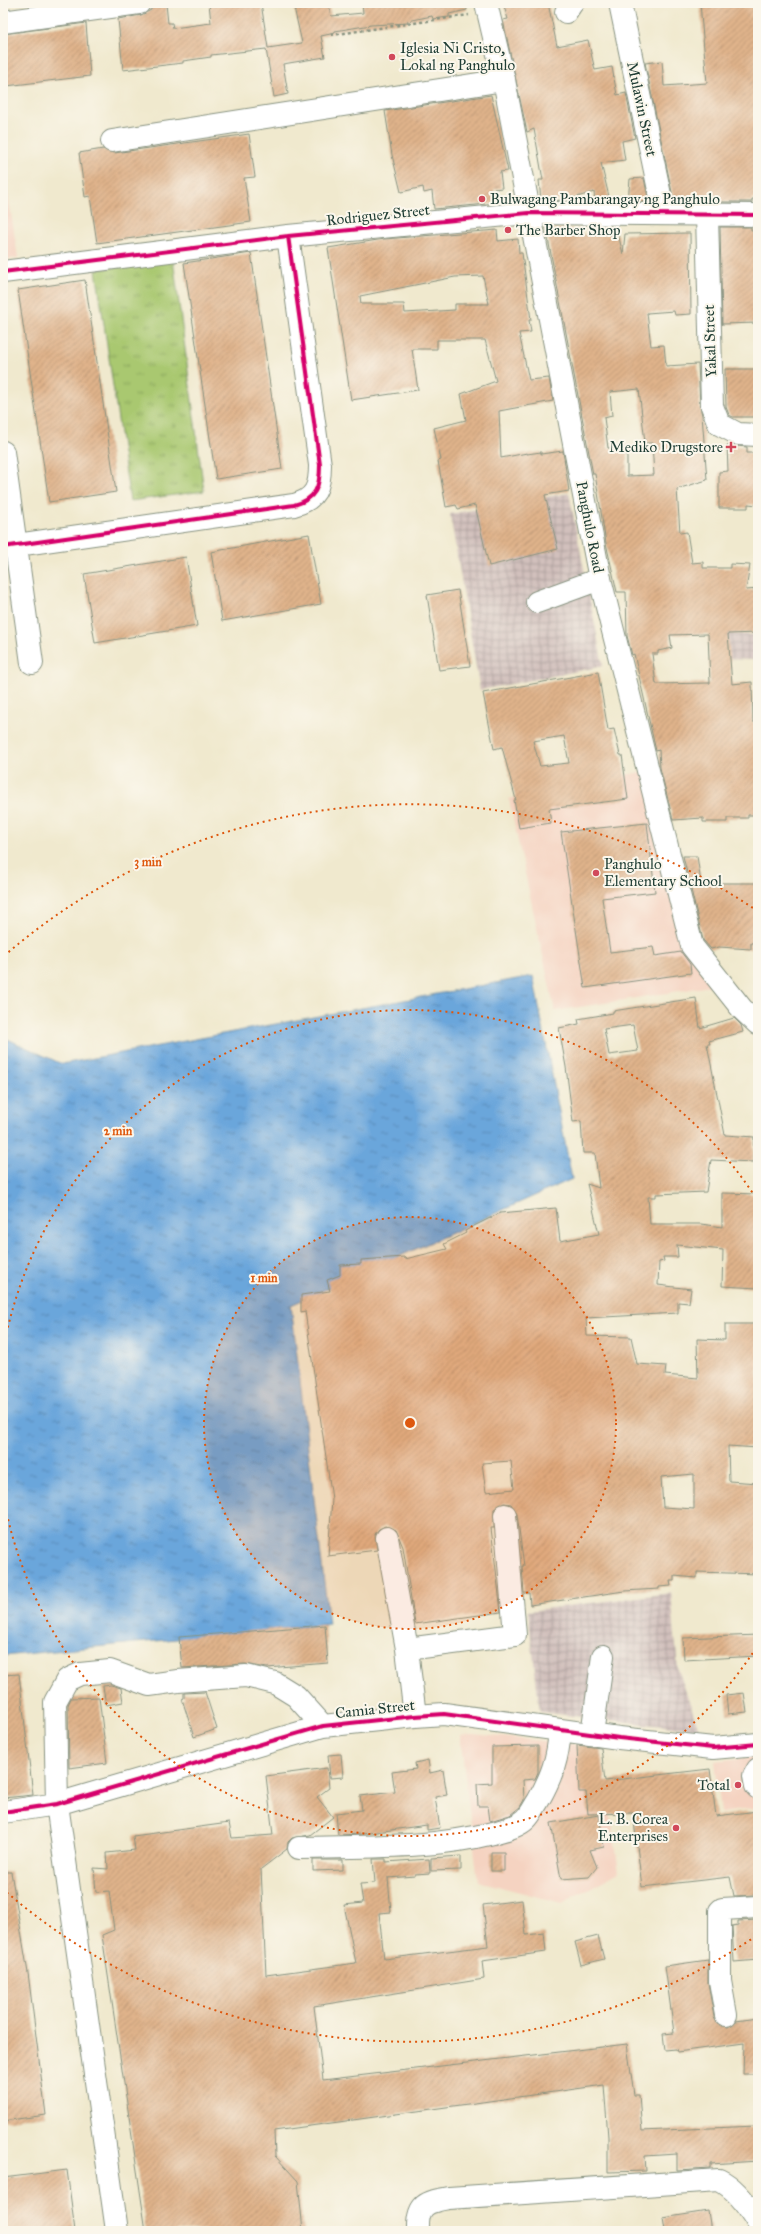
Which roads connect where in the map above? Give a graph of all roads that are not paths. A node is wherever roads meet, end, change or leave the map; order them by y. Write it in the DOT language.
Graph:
graph roads {
  1 [pos="139,3"];
  2 [pos="620,3"];
  3 [pos="487,7"];
  4 [pos="3,22"];
  5 [pos="504,80"];
  6 [pos="112,141"];
  7 [pos="528,213"];
  8 [pos="664,214"];
  9 [pos="707,215"];
  10 [pos="758,215"];
  11 [pos="288,236"];
  12 [pos="3,272"];
  13 [pos="758,435"];
  14 [pos="3,452"];
  15 [pos="9,546"];
  16 [pos="600,579"];
  17 [pos="537,602"];
  18 [pos="32,663"];
  19 [pos="758,1024"];
  20 [pos="505,1516"];
  21 [pos="387,1538"];
  22 [pos="407,1649"];
  23 [pos="603,1656"];
  24 [pos="415,1716"];
  25 [pos="323,1726"];
  26 [pos="560,1730"];
  27 [pos="592,1734"];
  28 [pos="758,1744"];
  29 [pos="758,1769"];
  30 [pos="758,1788"];
  31 [pos="56,1804"];
  32 [pos="3,1812"];
  33 [pos="299,1848"];
  34 [pos="758,1907"];
  35 [pos="726,2015"];
  36 [pos="758,2222"];
  37 [pos="117,2231"];
  38 [pos="418,2231"];
  1 -- 4 [label="street"];
  2 -- 8 [label="street, Mulawin Street"];
  3 -- 5 [label="street, Panghulo Road"];
  5 -- 6 [label="street"];
  5 -- 7 [label="street, Panghulo Road"];
  7 -- 8 [label="street, Rodriguez Street"];
  7 -- 11 [label="street, Rodriguez Street"];
  7 -- 16 [label="street, Panghulo Road"];
  8 -- 9 [label="street, Rodriguez Street"];
  9 -- 10 [label="street, Rodriguez Street"];
  9 -- 13 [label="street, Yakal Street"];
  11 -- 12 [label="street, Rodriguez Street"];
  11 -- 15 [label="street"];
  14 -- 15 [label="street"];
  15 -- 18 [label="street"];
  16 -- 17 [label="street"];
  16 -- 19 [label="street, Panghulo Road"];
  20 -- 22 [label="street"];
  21 -- 22 [label="street"];
  22 -- 24 [label="street"];
  23 -- 27 [label="street"];
  24 -- 25 [label="street, Camia Street"];
  24 -- 26 [label="street, Camia Street"];
  25 -- 31 [label="street, Camia Street"];
  25 -- 31 [label="street"];
  26 -- 27 [label="street, Camia Street"];
  26 -- 33 [label="street"];
  27 -- 28 [label="street, Camia Street"];
  29 -- 30 [label="street"];
  31 -- 32 [label="street, Camia Street"];
  31 -- 37 [label="street"];
  34 -- 35 [label="street"];
  36 -- 38 [label="street"];
}
